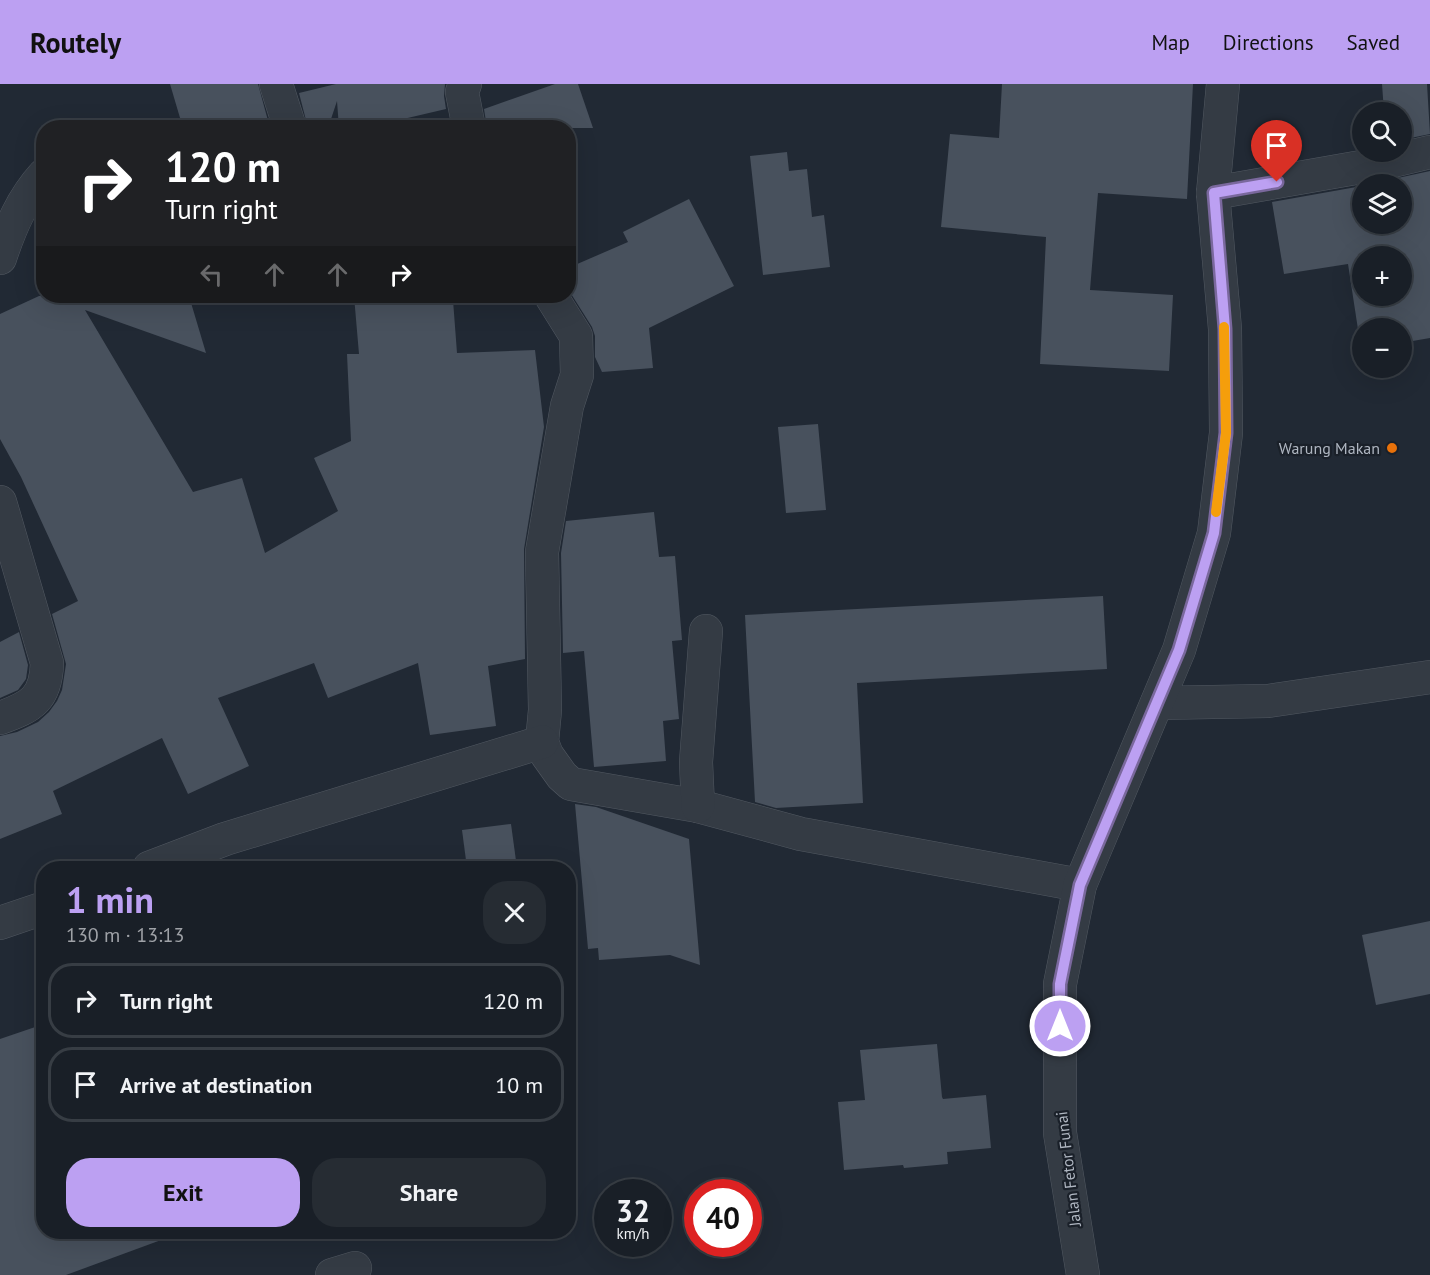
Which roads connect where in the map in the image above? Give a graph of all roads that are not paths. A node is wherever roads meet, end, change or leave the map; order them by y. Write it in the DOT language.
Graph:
graph roads {
  1 [pos="276,84"];
  2 [pos="465,84"];
  3 [pos="1223,84"];
  4 [pos="287,120"];
  5 [pos="467,120"];
  6 [pos="1430,152"];
  7 [pos="36,184"];
  8 [pos="1214,193"];
  9 [pos="0,258"];
  10 [pos="555,303"];
  11 [pos="0,502"];
  12 [pos="706,631"];
  13 [pos="1430,677"];
  14 [pos="1157,703"];
  15 [pos="0,717"];
  16 [pos="542,742"];
  17 [pos="698,806"];
  18 [pos="167,861"];
  19 [pos="1080,885"];
  20 [pos="36,911"];
  21 [pos="0,923"];
  22 [pos="1083,1275"];
  1 -- 4 [label="street"];
  2 -- 5 [label="street"];
  3 -- 8 [label="street, Jalan Fetor Funai"];
  6 -- 8 [label="street"];
  7 -- 9 [label="street"];
  8 -- 14 [label="street, Jalan Fetor Funai"];
  10 -- 16 [label="street"];
  11 -- 15 [label="street"];
  12 -- 17 [label="street"];
  13 -- 14 [label="street"];
  14 -- 19 [label="street, Jalan Fetor Funai"];
  16 -- 17 [label="street"];
  16 -- 18 [label="street"];
  17 -- 19 [label="street"];
  19 -- 22 [label="street, Jalan Fetor Funai"];
  20 -- 21 [label="street"];
}
